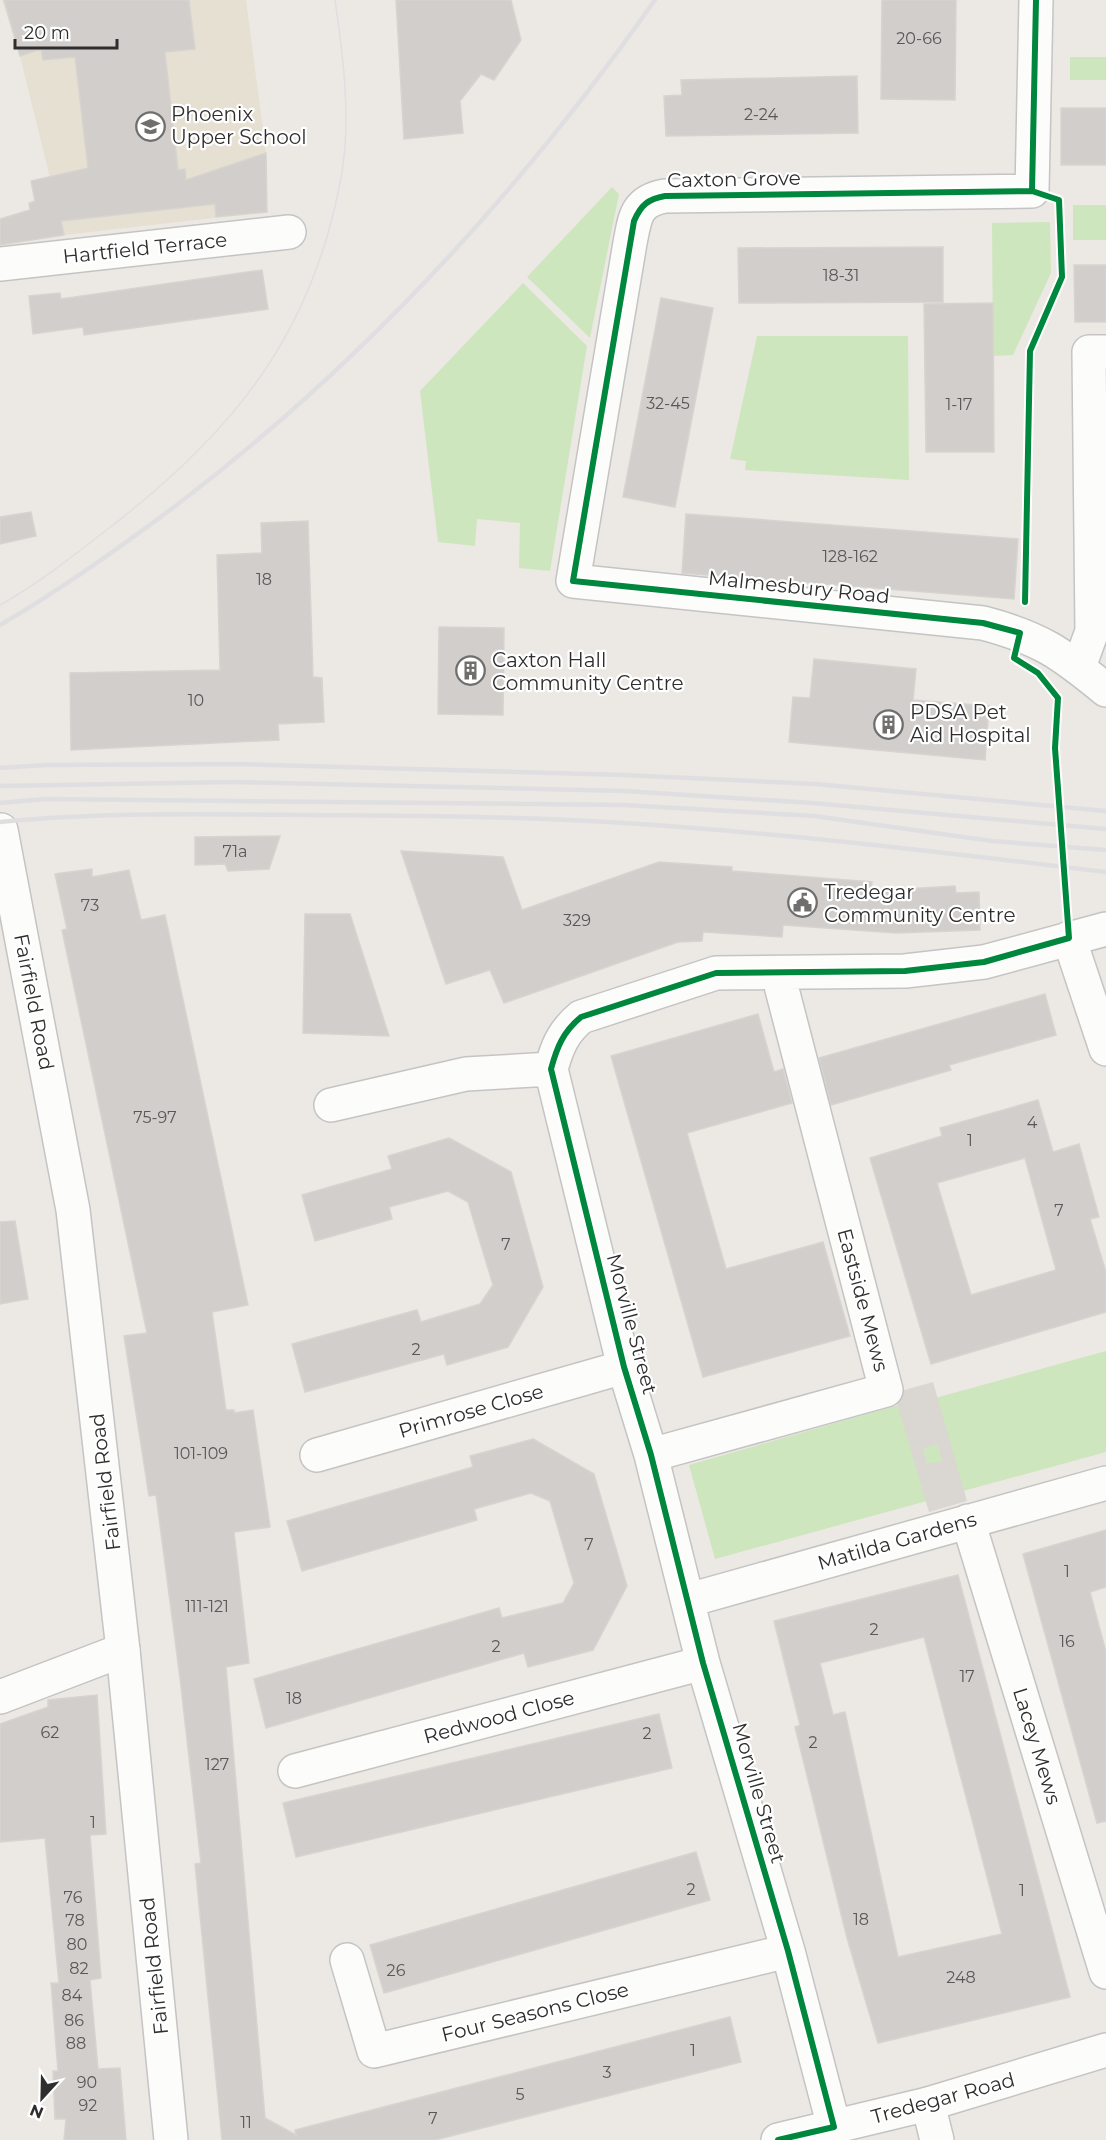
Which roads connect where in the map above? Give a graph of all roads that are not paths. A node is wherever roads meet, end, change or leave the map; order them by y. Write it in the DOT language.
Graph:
graph roads {
  1 [pos="1036,0"];
  2 [pos="289,232"];
  3 [pos="0,264"];
  4 [pos="1106,352"];
  5 [pos="573,580"];
  6 [pos="1079,667"];
  7 [pos="1106,690"];
  8 [pos="1,830"];
  9 [pos="1106,929"];
  10 [pos="1069,938"];
  11 [pos="778,974"];
  12 [pos="1106,1049"];
  13 [pos="551,1069"];
  14 [pos="332,1105"];
  15 [pos="624,1367"];
  16 [pos="318,1455"];
  17 [pos="651,1455"];
  18 [pos="1106,1483"];
  19 [pos="968,1521"];
  20 [pos="689,1600"];
  21 [pos="123,1650"];
  22 [pos="703,1663"];
  23 [pos="0,1697"];
  24 [pos="295,1771"];
  25 [pos="788,1951"];
  26 [pos="347,1960"];
  27 [pos="1106,1972"];
  28 [pos="1106,2050"];
  29 [pos="928,2104"];
  30 [pos="834,2127"];
  31 [pos="171,2140"];
  32 [pos="778,2140"];
  33 [pos="937,2140"];
  1 -- 5 [label="street, Caxton Grove"];
  2 -- 3 [label="street, Hartfield Terrace"];
  4 -- 6 [label="street"];
  5 -- 6 [label="street, Malmesbury Road"];
  6 -- 7 [label="street, Malmesbury Road"];
  8 -- 21 [label="street, Fairfield Road"];
  9 -- 10 [label="street"];
  10 -- 11 [label="street"];
  10 -- 12 [label="street"];
  11 -- 13 [label="street"];
  11 -- 17 [label="street, Eastside Mews"];
  13 -- 14 [label="street"];
  13 -- 15 [label="street, Morville Street"];
  15 -- 16 [label="street, Primrose Close"];
  15 -- 17 [label="street, Morville Street"];
  17 -- 20 [label="street, Morville Street"];
  18 -- 19 [label="street, Matilda Gardens"];
  19 -- 20 [label="street, Matilda Gardens"];
  19 -- 27 [label="street, Lacey Mews"];
  20 -- 22 [label="street, Morville Street"];
  21 -- 23 [label="street"];
  21 -- 31 [label="street, Fairfield Road"];
  22 -- 24 [label="street, Redwood Close"];
  22 -- 25 [label="street, Morville Street"];
  25 -- 26 [label="street, Four Seasons Close"];
  25 -- 30 [label="street, Morville Street"];
  28 -- 29 [label="street, Tredegar Road"];
  29 -- 30 [label="street, Tredegar Road"];
  29 -- 33 [label="street"];
  30 -- 32 [label="street, Tredegar Road"];
}
